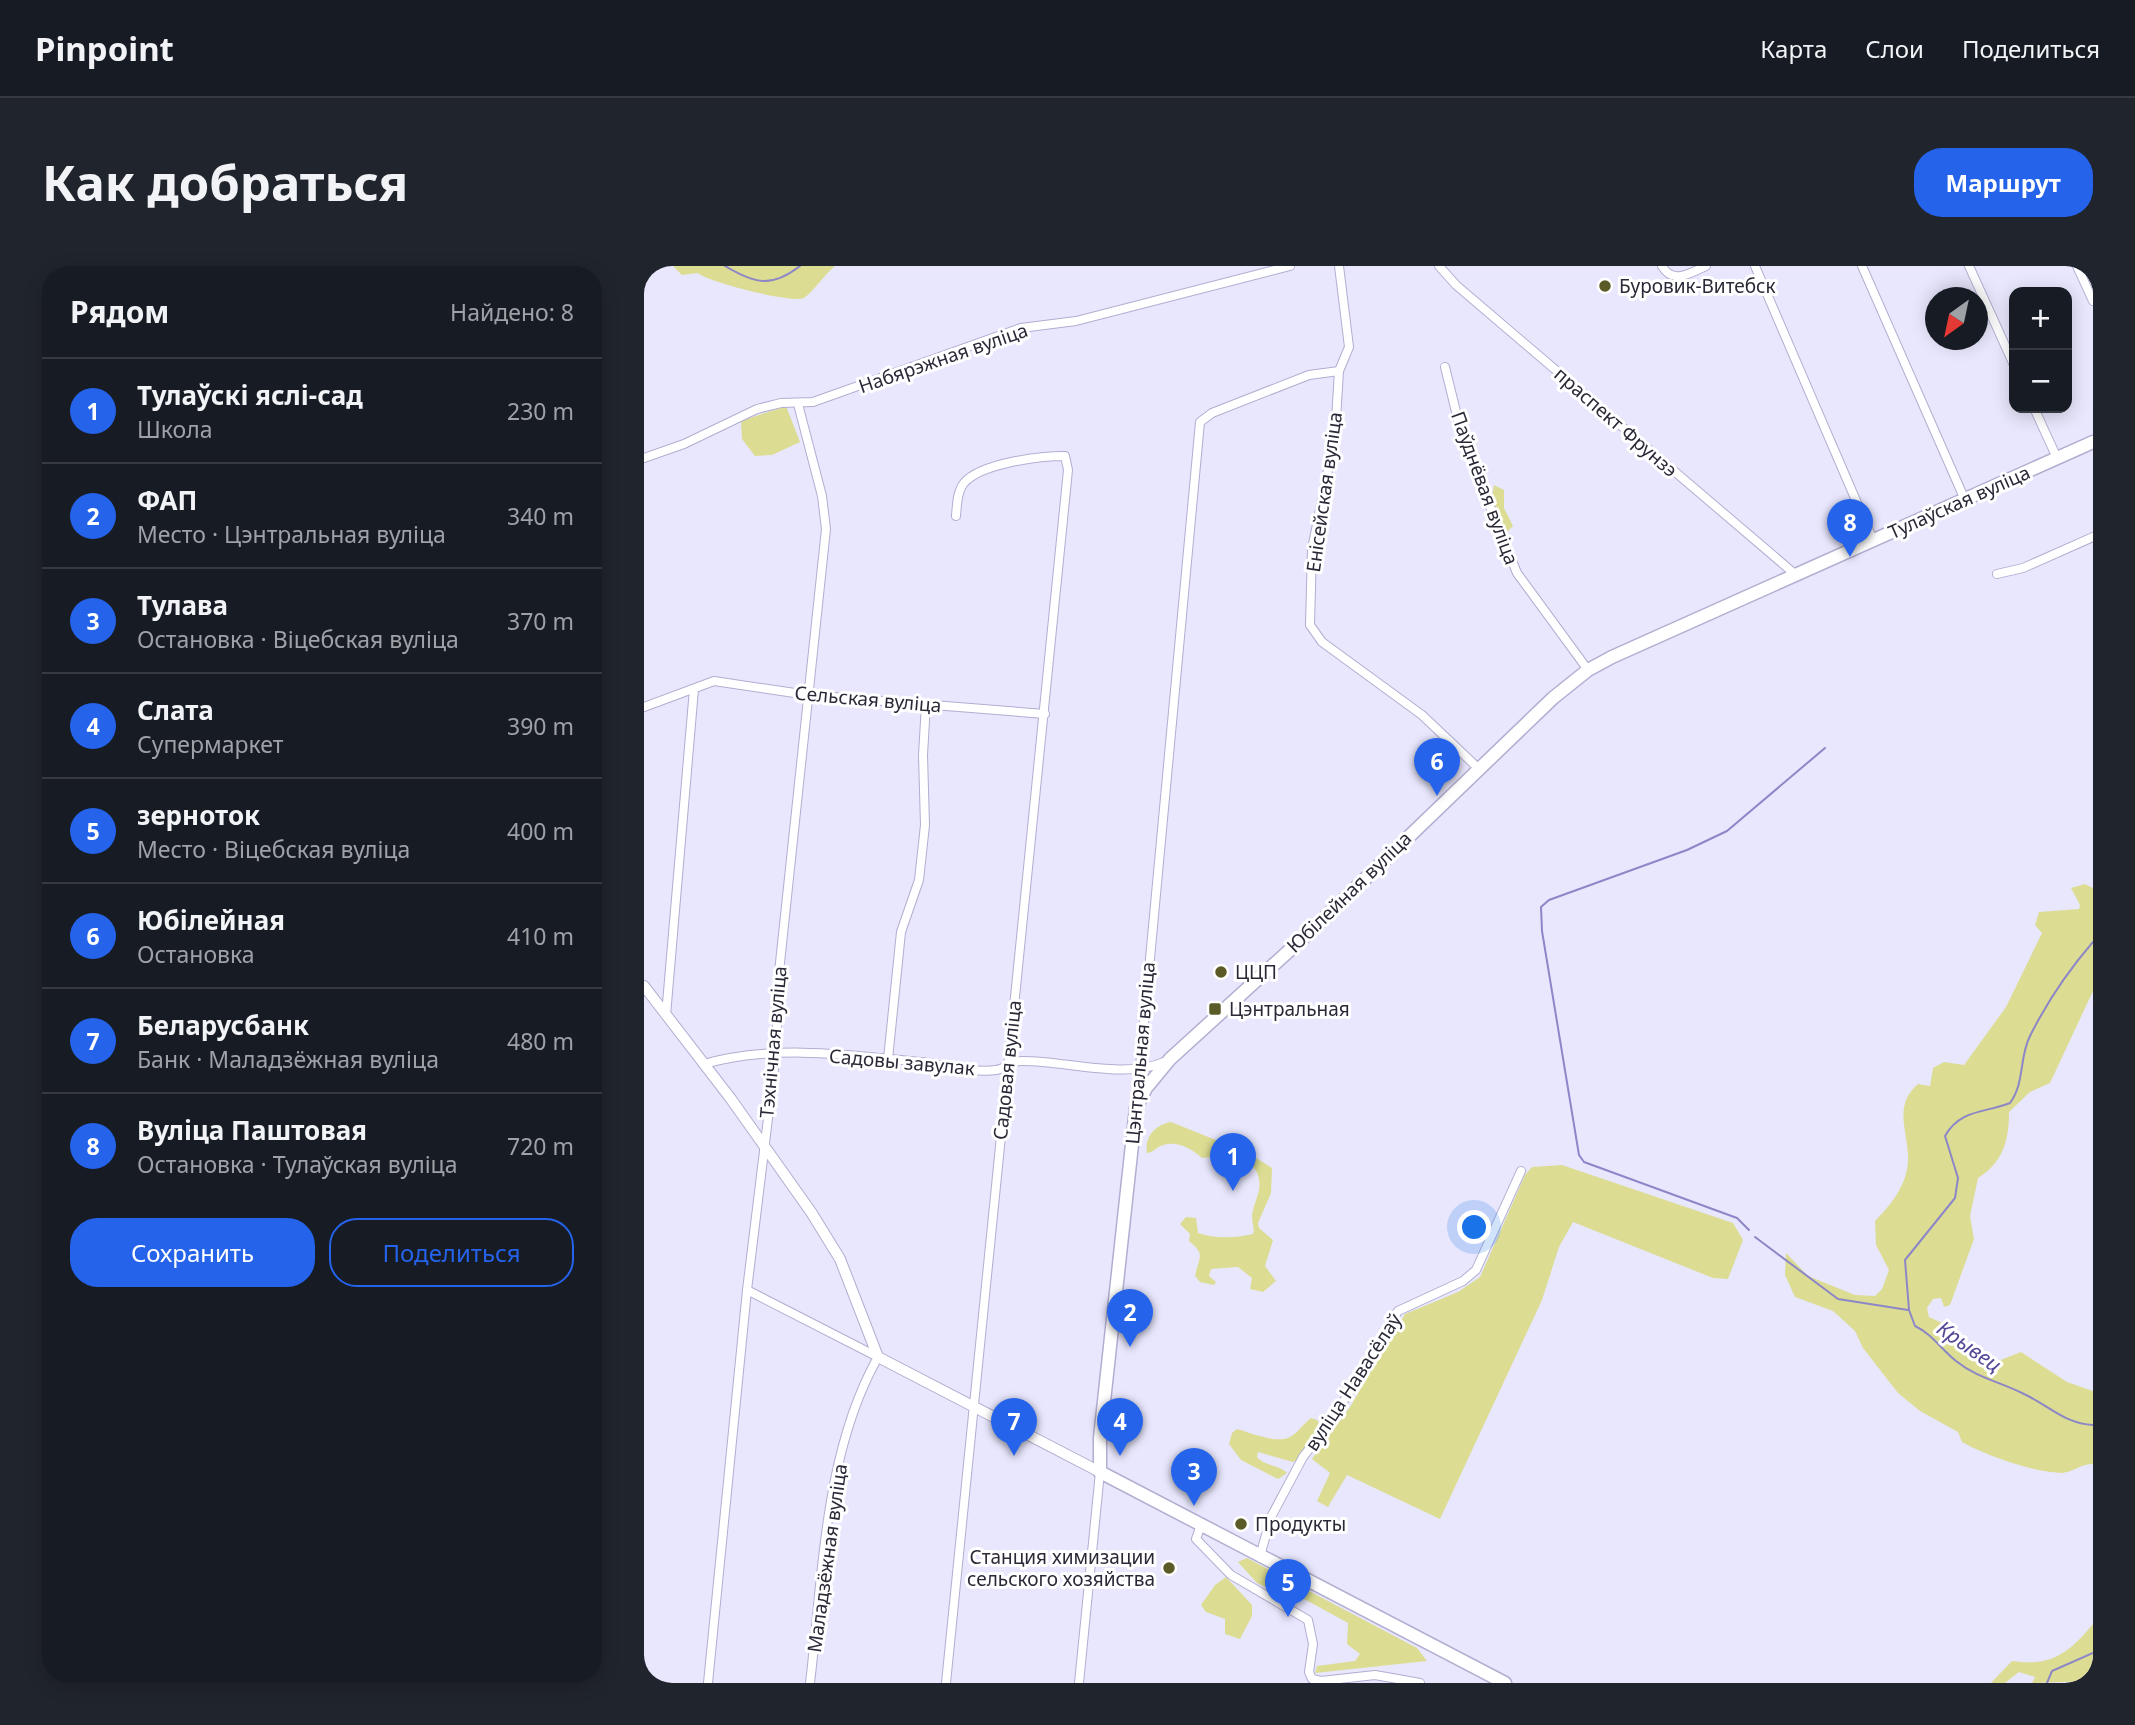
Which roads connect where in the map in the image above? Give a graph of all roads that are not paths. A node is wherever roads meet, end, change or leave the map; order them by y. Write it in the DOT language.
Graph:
graph roads {
  1 [pos="1290,266"];
  2 [pos="1339,266"];
  3 [pos="1439,266"];
  4 [pos="1662,266"];
  5 [pos="1706,266"];
  6 [pos="1755,266"];
  7 [pos="1862,266"];
  8 [pos="1969,266"];
  9 [pos="2077,266"];
  10 [pos="2093,301"];
  11 [pos="2009,354"];
  12 [pos="1445,367"];
  13 [pos="1339,371"];
  14 [pos="798,404"];
  15 [pos="2036,413"];
  16 [pos="2093,442"];
  17 [pos="644,458"];
  18 [pos="2057,458"];
  19 [pos="1965,500"];
  20 [pos="956,516"];
  21 [pos="2093,537"];
  22 [pos="1873,540"];
  23 [pos="1997,574"];
  24 [pos="1796,575"];
  25 [pos="1588,670"];
  26 [pos="694,689"];
  27 [pos="808,695"];
  28 [pos="926,704"];
  29 [pos="644,707"];
  30 [pos="1045,714"];
  31 [pos="1478,768"];
  32 [pos="644,986"];
  33 [pos="666,1015"];
  34 [pos="776,1053"];
  35 [pos="888,1059"];
  36 [pos="1170,1059"];
  37 [pos="704,1064"];
  38 [pos="1006,1066"];
  39 [pos="1140,1068"];
  40 [pos="1136,1108"];
  41 [pos="764,1146"];
  42 [pos="1521,1171"];
  43 [pos="747,1290"];
  44 [pos="878,1357"];
  45 [pos="975,1407"];
  46 [pos="1100,1472"];
  47 [pos="1201,1525"];
  48 [pos="1260,1556"];
  49 [pos="708,1683"];
  50 [pos="810,1683"];
  51 [pos="946,1683"];
  52 [pos="1079,1683"];
  53 [pos="1420,1683"];
  54 [pos="1505,1683"];
  1 -- 14 [label="street, Набярэжная вуліца"];
  2 -- 13 [label="street, Енісейская вуліца"];
  3 -- 24 [label="street, праспект Фрунзэ"];
  4 -- 5 [label="street"];
  6 -- 22 [label="street"];
  7 -- 19 [label="street"];
  8 -- 11 [label="street"];
  9 -- 10 [label="street"];
  12 -- 25 [label="street, Паўднёвая вуліца"];
  13 -- 31 [label="street, Енісейская вуліца"];
  13 -- 39 [label="street, Цэнтральная вуліца"];
  14 -- 17 [label="street, Набярэжная вуліца"];
  14 -- 27 [label="street, Тэхнічная вуліца"];
  15 -- 18 [label="street"];
  16 -- 18 [label="main road, Тулаўская вуліца"];
  18 -- 19 [label="main road, Тулаўская вуліца"];
  19 -- 22 [label="main road, Тулаўская вуліца"];
  20 -- 30 [label="street, Садовая вуліца"];
  21 -- 23 [label="street"];
  22 -- 24 [label="main road, Тулаўская вуліца"];
  24 -- 25 [label="main road, Тулаўская вуліца"];
  25 -- 31 [label="main road, Юбілейная вуліца"];
  26 -- 27 [label="street, Сельская вуліца"];
  26 -- 29 [label="street, Сельская вуліца"];
  26 -- 33 [label="street"];
  27 -- 28 [label="street, Сельская вуліца"];
  27 -- 34 [label="street, Тэхнічная вуліца"];
  28 -- 30 [label="street, Сельская вуліца"];
  28 -- 35 [label="street"];
  30 -- 38 [label="street, Садовая вуліца"];
  31 -- 36 [label="main road, Юбілейная вуліца"];
  32 -- 33 [label="street"];
  33 -- 37 [label="street"];
  34 -- 35 [label="street, Садовы завулак"];
  34 -- 37 [label="street, Садовы завулак"];
  34 -- 41 [label="street, Тэхнічная вуліца"];
  35 -- 38 [label="street, Садовы завулак"];
  36 -- 39 [label="street, Садовы завулак"];
  36 -- 40 [label="main road, Юбілейная вуліца"];
  37 -- 41 [label="street"];
  38 -- 39 [label="street, Садовы завулак"];
  38 -- 45 [label="street, Садовая вуліца"];
  39 -- 40 [label="street, Цэнтральная вуліца"];
  40 -- 46 [label="main road, Цэнтральная вуліца"];
  41 -- 43 [label="street, Тэхнічная вуліца"];
  41 -- 44 [label="street"];
  42 -- 48 [label="street, вуліца Навасёлаў"];
  43 -- 44 [label="street"];
  43 -- 49 [label="street, Тэхнічная вуліца"];
  44 -- 45 [label="street"];
  44 -- 50 [label="street, Маладзёжная вуліца"];
  45 -- 46 [label="street"];
  45 -- 51 [label="street, Садовая вуліца"];
  46 -- 47 [label="main road"];
  46 -- 52 [label="street, Цэнтральная вуліца"];
  47 -- 48 [label="main road"];
  47 -- 53 [label="street"];
  48 -- 54 [label="main road"];
}
